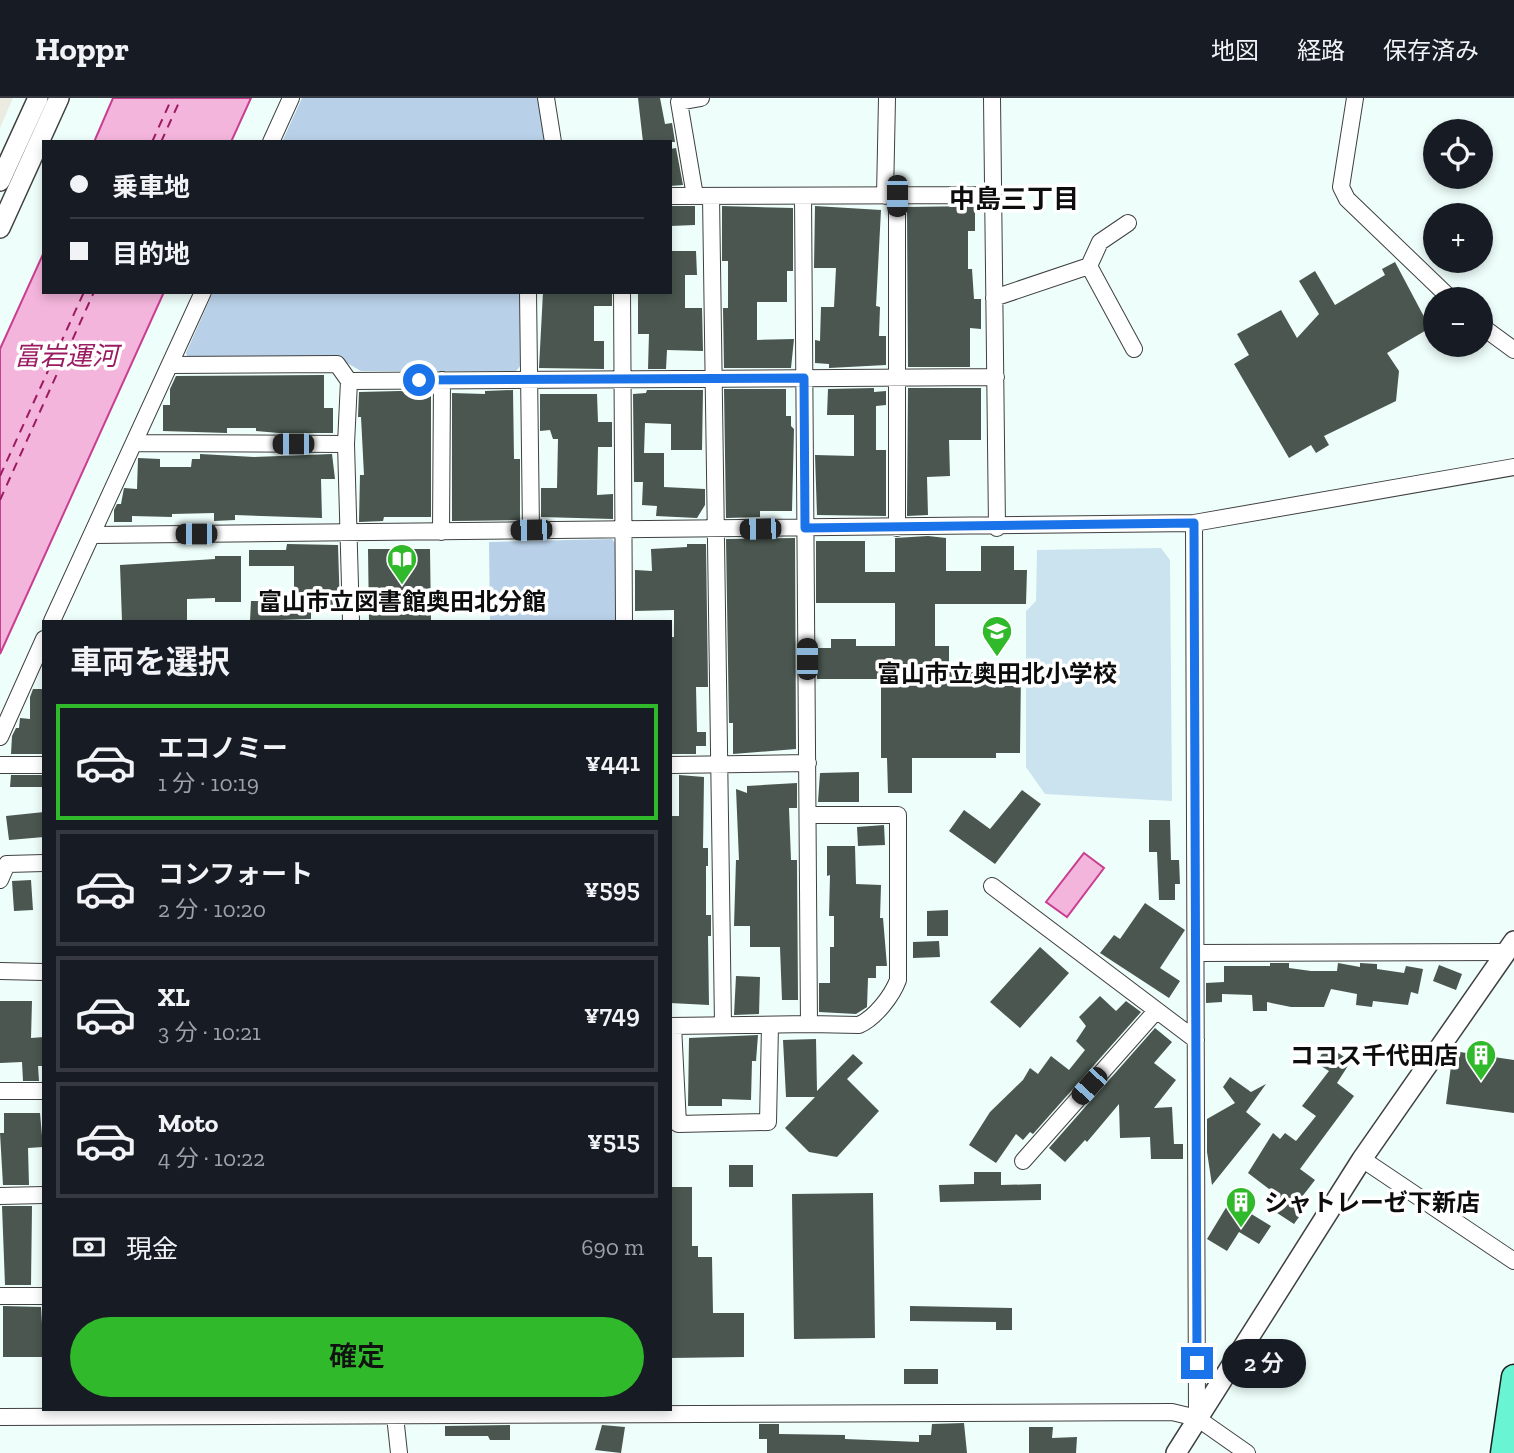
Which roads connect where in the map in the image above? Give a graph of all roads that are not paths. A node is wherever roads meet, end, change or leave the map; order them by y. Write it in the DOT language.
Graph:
graph roads {
  1 [pos="38,98"];
  2 [pos="59,98"];
  3 [pos="291,98"];
  4 [pos="546,98"];
  5 [pos="701,98"];
  6 [pos="887,98"];
  7 [pos="992,98"];
  8 [pos="1356,98"];
  9 [pos="272,140"];
  10 [pos="553,140"];
  11 [pos="0,181"];
  12 [pos="993,195"];
  13 [pos="672,196"];
  14 [pos="703,196"];
  15 [pos="891,196"];
  16 [pos="803,197"];
  17 [pos="1128,223"];
  18 [pos="0,228"];
  19 [pos="1089,266"];
  20 [pos="1439,287"];
  21 [pos="202,294"];
  22 [pos="528,294"];
  23 [pos="622,294"];
  24 [pos="995,298"];
  25 [pos="1493,335"];
  26 [pos="1134,349"];
  27 [pos="1514,350"];
  28 [pos="170,365"];
  29 [pos="897,377"];
  30 [pos="996,377"];
  31 [pos="713,378"];
  32 [pos="804,378"];
  33 [pos="621,379"];
  34 [pos="442,380"];
  35 [pos="529,380"];
  36 [pos="349,381"];
  37 [pos="134,443"];
  38 [pos="346,444"];
  39 [pos="1514,467"];
  40 [pos="1194,523"];
  41 [pos="805,528"];
  42 [pos="897,528"];
  43 [pos="997,528"];
  44 [pos="715,529"];
  45 [pos="531,530"];
  46 [pos="622,530"];
  47 [pos="441,532"];
  48 [pos="349,533"];
  49 [pos="94,535"];
  50 [pos="52,620"];
  51 [pos="351,620"];
  52 [pos="624,620"];
  53 [pos="42,643"];
  54 [pos="0,737"];
  55 [pos="718,764"];
  56 [pos="808,764"];
  57 [pos="0,765"];
  58 [pos="42,765"];
  59 [pos="672,765"];
  60 [pos="808,815"];
  61 [pos="42,863"];
  62 [pos="0,880"];
  63 [pos="992,886"];
  64 [pos="1509,946"];
  65 [pos="1196,953"];
  66 [pos="0,971"];
  67 [pos="42,972"];
  68 [pos="1156,1011"];
  69 [pos="770,1024"];
  70 [pos="809,1024"];
  71 [pos="723,1025"];
  72 [pos="672,1026"];
  73 [pos="1196,1040"];
  74 [pos="0,1091"];
  75 [pos="42,1091"];
  76 [pos="1362,1160"];
  77 [pos="1023,1161"];
  78 [pos="42,1195"];
  79 [pos="0,1196"];
  80 [pos="1514,1261"];
  81 [pos="0,1296"];
  82 [pos="42,1296"];
  83 [pos="1514,1377"];
  84 [pos="536,1411"];
  85 [pos="151,1412"];
  86 [pos="254,1412"];
  87 [pos="356,1412"];
  88 [pos="49,1413"];
  89 [pos="395,1416"];
  90 [pos="0,1417"];
  91 [pos="1197,1418"];
  92 [pos="399,1453"];
  93 [pos="1176,1453"];
  94 [pos="1247,1453"];
  95 [pos="1503,1453"];
  1 -- 11 [label="street"];
  2 -- 18 [label="street"];
  3 -- 9 [label="street"];
  4 -- 10 [label="street"];
  5 -- 14 [label="street"];
  6 -- 15 [label="street"];
  7 -- 12 [label="street"];
  8 -- 20 [label="street"];
  12 -- 15 [label="street"];
  12 -- 24 [label="street"];
  13 -- 14 [label="street"];
  14 -- 16 [label="street"];
  14 -- 31 [label="street"];
  15 -- 16 [label="street"];
  15 -- 29 [label="street"];
  16 -- 32 [label="street"];
  17 -- 19 [label="street"];
  19 -- 24 [label="street"];
  19 -- 26 [label="street"];
  21 -- 28 [label="street"];
  22 -- 35 [label="street"];
  23 -- 33 [label="street"];
  24 -- 30 [label="street"];
  25 -- 27 [label="street"];
  28 -- 36 [label="street"];
  28 -- 37 [label="street"];
  29 -- 30 [label="street"];
  29 -- 32 [label="street"];
  29 -- 42 [label="street"];
  30 -- 43 [label="street"];
  31 -- 32 [label="street"];
  31 -- 33 [label="street"];
  31 -- 44 [label="street"];
  32 -- 41 [label="street"];
  33 -- 35 [label="street"];
  33 -- 46 [label="street"];
  34 -- 35 [label="street"];
  34 -- 36 [label="street"];
  34 -- 47 [label="street"];
  35 -- 45 [label="street"];
  36 -- 38 [label="street"];
  37 -- 38 [label="street"];
  37 -- 49 [label="street"];
  38 -- 48 [label="street"];
  39 -- 40 [label="street"];
  40 -- 43 [label="street"];
  40 -- 65 [label="street"];
  41 -- 42 [label="street"];
  41 -- 44 [label="street"];
  41 -- 56 [label="street"];
  42 -- 43 [label="street"];
  44 -- 46 [label="street"];
  44 -- 55 [label="street"];
  45 -- 46 [label="street"];
  45 -- 47 [label="street"];
  46 -- 52 [label="street"];
  47 -- 48 [label="street"];
  48 -- 49 [label="street"];
  48 -- 51 [label="street"];
  49 -- 50 [label="street"];
  53 -- 54 [label="street"];
  55 -- 56 [label="street"];
  55 -- 59 [label="street"];
  55 -- 71 [label="street"];
  56 -- 60 [label="street"];
  57 -- 58 [label="street"];
  60 -- 70 [label="street"];
  60 -- 70 [label="street"];
  61 -- 62 [label="street"];
  63 -- 68 [label="street"];
  64 -- 65 [label="street"];
  64 -- 76 [label="street"];
  65 -- 73 [label="street"];
  66 -- 67 [label="street"];
  68 -- 73 [label="street"];
  68 -- 77 [label="street"];
  69 -- 70 [label="street"];
  69 -- 71 [label="street"];
  69 -- 72 [label="street"];
  71 -- 72 [label="street"];
  73 -- 91 [label="street"];
  74 -- 75 [label="street"];
  76 -- 80 [label="street"];
  76 -- 91 [label="street"];
  78 -- 79 [label="street"];
  81 -- 82 [label="street"];
  83 -- 95 [label="main road"];
  84 -- 89 [label="street"];
  84 -- 91 [label="street"];
  85 -- 86 [label="street"];
  85 -- 88 [label="street"];
  86 -- 87 [label="street"];
  87 -- 89 [label="street"];
  88 -- 90 [label="street"];
  89 -- 92 [label="street"];
  91 -- 93 [label="street"];
  91 -- 94 [label="street"];
}
